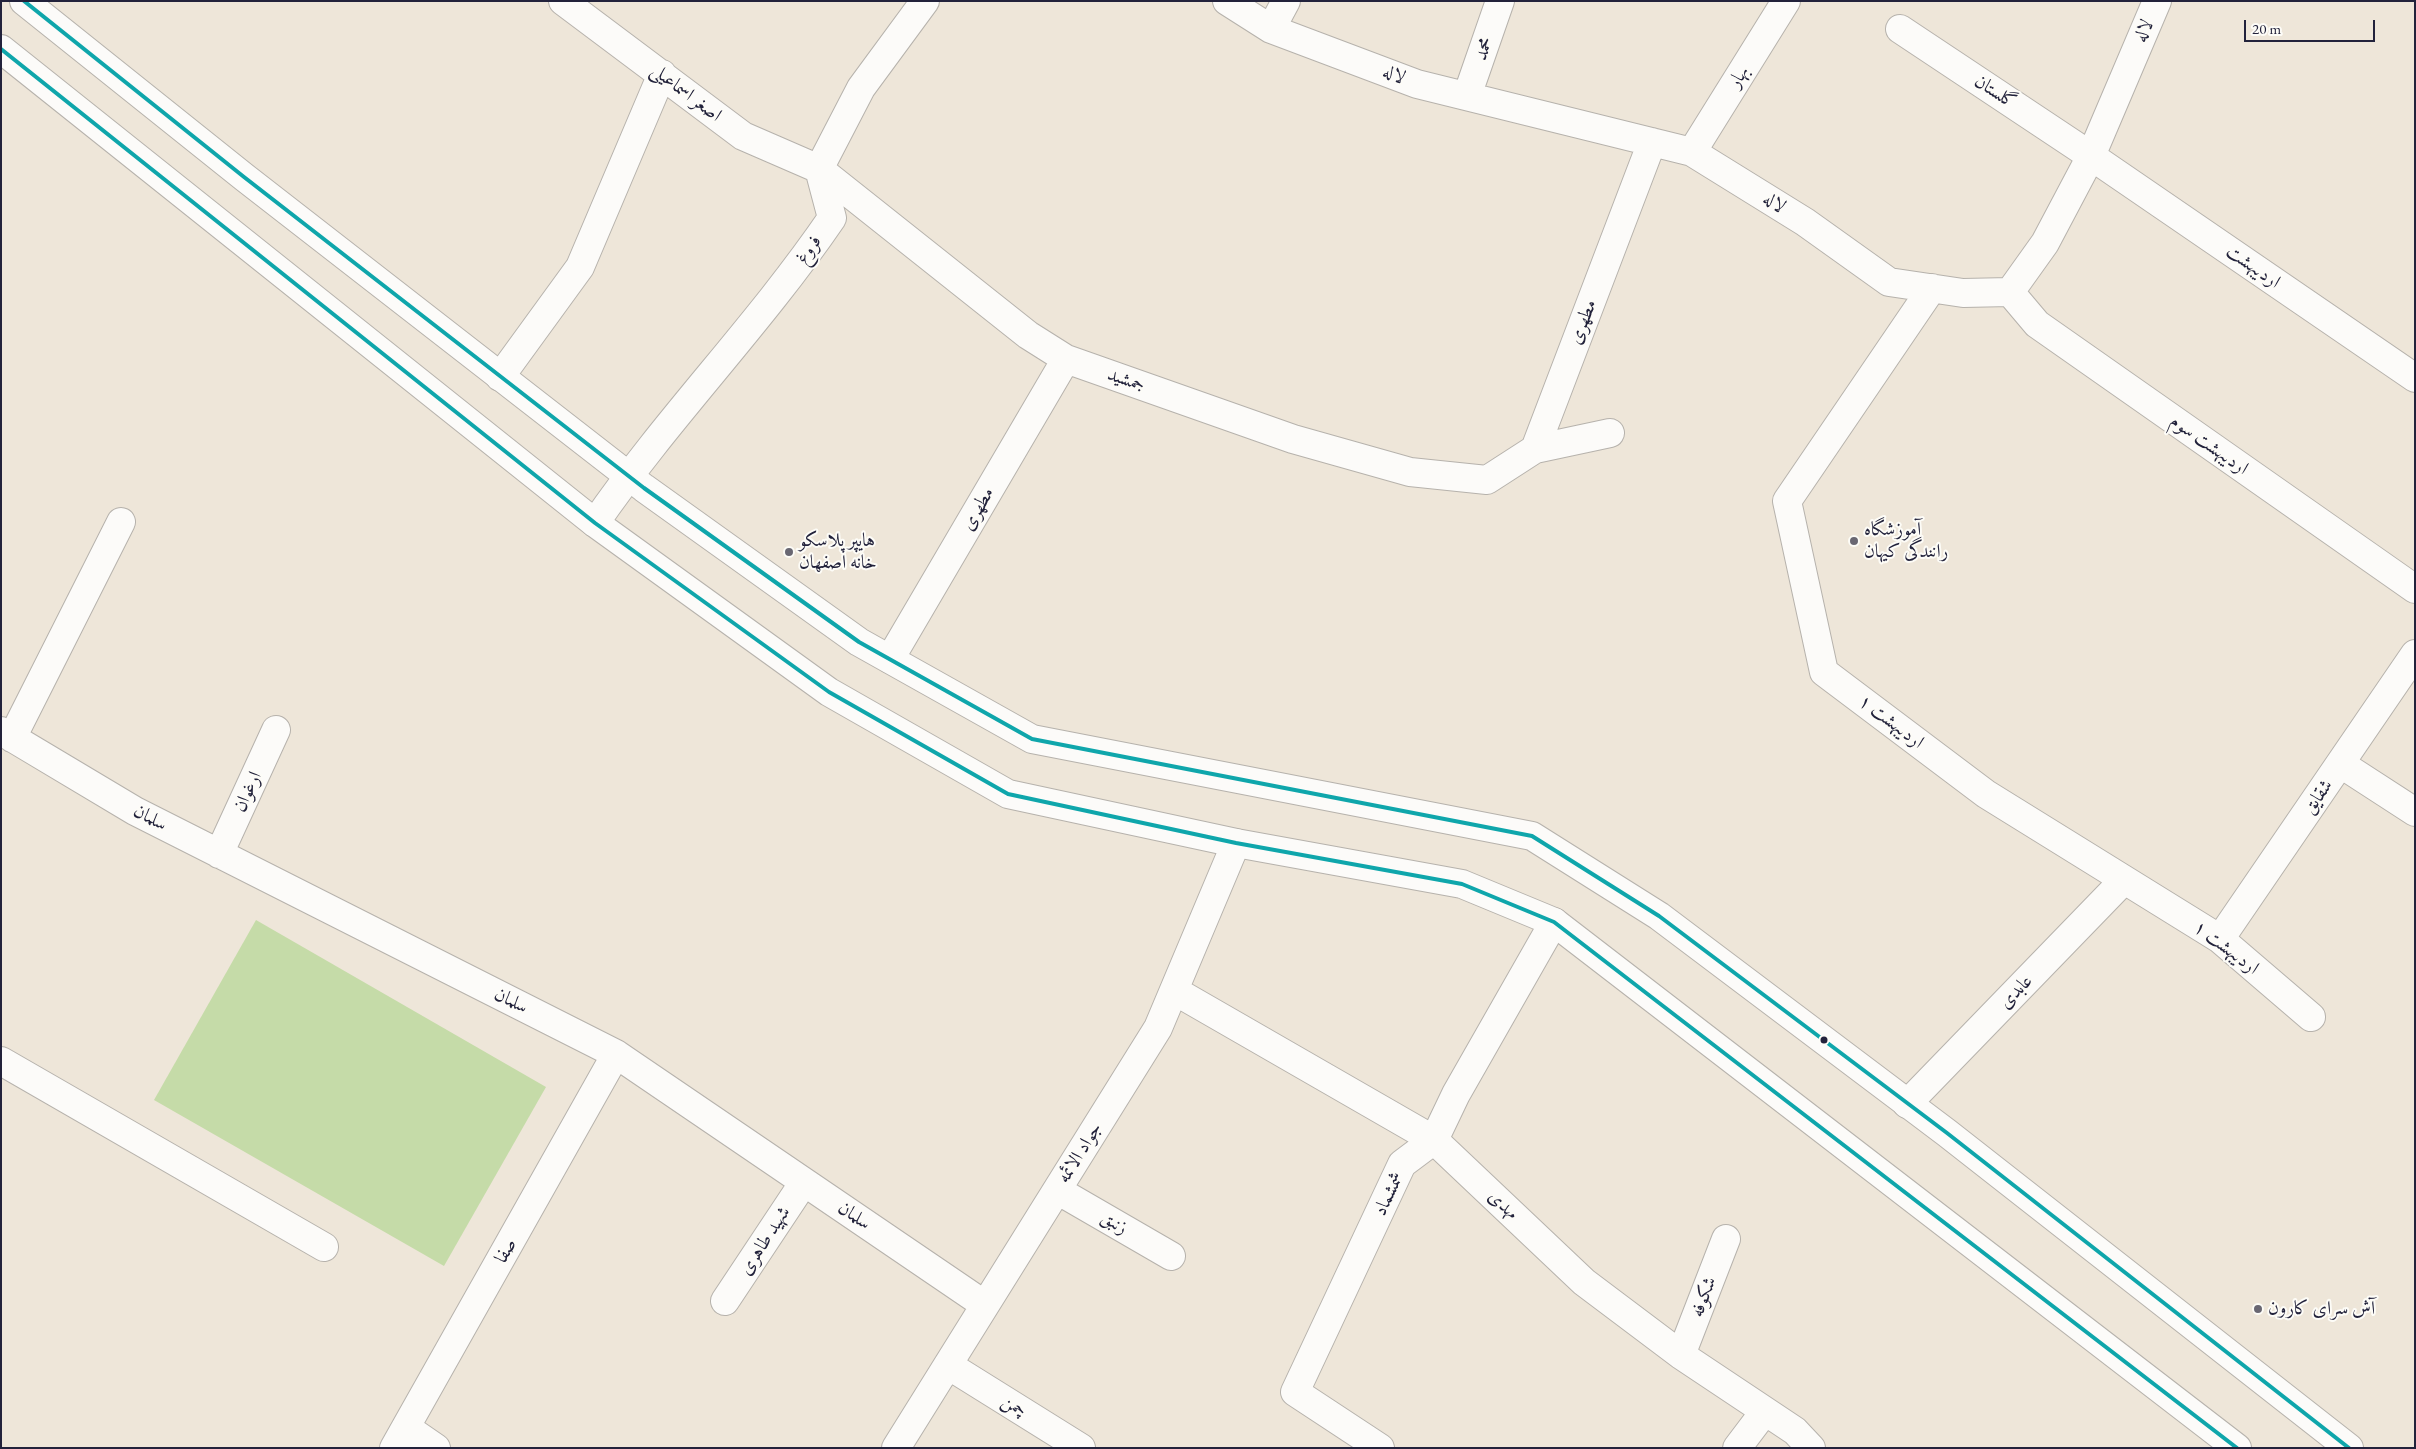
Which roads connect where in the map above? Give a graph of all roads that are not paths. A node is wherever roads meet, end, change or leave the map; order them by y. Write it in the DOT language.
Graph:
graph roads {
  1 [pos="24,1"];
  2 [pos="563,1"];
  3 [pos="925,1"];
  4 [pos="1228,1"];
  5 [pos="1286,1"];
  6 [pos="1500,1"];
  7 [pos="1786,1"];
  8 [pos="2156,1"];
  9 [pos="1272,29"];
  10 [pos="1900,29"];
  11 [pos="1,48"];
  12 [pos="662,74"];
  13 [pos="1467,96"];
  14 [pos="1652,142"];
  15 [pos="1692,152"];
  16 [pos="2091,156"];
  17 [pos="819,169"];
  18 [pos="1932,288"];
  19 [pos="2010,292"];
  20 [pos="1066,359"];
  21 [pos="500,376"];
  22 [pos="2415,378"];
  23 [pos="1610,433"];
  24 [pos="1535,448"];
  25 [pos="628,475"];
  26 [pos="122,522"];
  27 [pos="594,523"];
  28 [pos="2415,589"];
  29 [pos="2415,654"];
  30 [pos="890,659"];
  31 [pos="276,730"];
  32 [pos="7,734"];
  33 [pos="2341,764"];
  34 [pos="2415,812"];
  35 [pos="1236,843"];
  36 [pos="219,854"];
  37 [pos="2124,880"];
  38 [pos="1554,922"];
  39 [pos="2220,939"];
  40 [pos="1175,991"];
  41 [pos="2311,1017"];
  42 [pos="616,1054"];
  43 [pos="1,1061"];
  44 [pos="1907,1104"];
  45 [pos="1434,1140"];
  46 [pos="804,1182"];
  47 [pos="1057,1190"];
  48 [pos="1726,1240"];
  49 [pos="324,1247"];
  50 [pos="1171,1256"];
  51 [pos="725,1301"];
  52 [pos="985,1305"];
  53 [pos="1682,1356"];
  54 [pos="948,1365"];
  55 [pos="1765,1411"];
  56 [pos="400,1438"];
  57 [pos="436,1448"];
  58 [pos="896,1448"];
  59 [pos="1081,1448"];
  60 [pos="1380,1448"];
  61 [pos="1737,1448"];
  62 [pos="1811,1448"];
  63 [pos="2237,1448"];
  64 [pos="2349,1448"];
  1 -- 21 [label="street"];
  2 -- 12 [label="street, اصغر اسماعیلی"];
  3 -- 17 [label="street"];
  4 -- 9 [label="street, لاله"];
  5 -- 9 [label="street"];
  6 -- 13 [label="street, محمد"];
  7 -- 15 [label="street, بهار"];
  8 -- 16 [label="street, لاله"];
  9 -- 13 [label="street, لاله"];
  10 -- 16 [label="street, گلستان"];
  11 -- 27 [label="street"];
  12 -- 17 [label="street, اصغر اسماعیلی"];
  12 -- 21 [label="street"];
  13 -- 14 [label="street, لاله"];
  14 -- 15 [label="street, لاله"];
  14 -- 24 [label="street, مطهری"];
  15 -- 18 [label="street, لاله"];
  16 -- 19 [label="street, لاله"];
  16 -- 22 [label="street, اردیبهشت"];
  17 -- 20 [label="street, جمشید"];
  17 -- 25 [label="street, فروغ"];
  18 -- 19 [label="street, لاله"];
  18 -- 37 [label="street, اردیبهشت ۱"];
  19 -- 28 [label="street, اردیبهشت سوم"];
  20 -- 24 [label="street, جمشید"];
  20 -- 30 [label="street, مطهری"];
  21 -- 25 [label="street"];
  23 -- 24 [label="street"];
  25 -- 27 [label="street, فروغ"];
  25 -- 30 [label="street"];
  26 -- 32 [label="street, سلمان"];
  27 -- 35 [label="street"];
  29 -- 33 [label="street, شقایق"];
  30 -- 44 [label="street"];
  31 -- 36 [label="street, ارغوان"];
  32 -- 36 [label="street, سلمان"];
  33 -- 34 [label="street"];
  33 -- 39 [label="street, شقایق"];
  35 -- 38 [label="street"];
  35 -- 40 [label="street, جواد الائمه"];
  36 -- 42 [label="street, سلمان"];
  37 -- 39 [label="street, اردیبهشت ۱"];
  37 -- 44 [label="street, عابدی"];
  38 -- 45 [label="street, شمشماد"];
  38 -- 63 [label="street"];
  39 -- 41 [label="street, اردیبهشت ۱"];
  40 -- 45 [label="street, مهدی"];
  40 -- 47 [label="street, جواد الائمه"];
  42 -- 46 [label="street, سلمان"];
  42 -- 56 [label="street, صفا"];
  43 -- 49 [label="street"];
  44 -- 64 [label="street"];
  45 -- 53 [label="street, مهدی"];
  45 -- 60 [label="street, شمشماد"];
  46 -- 51 [label="street, شهید طاهری"];
  46 -- 52 [label="street, سلمان"];
  47 -- 50 [label="street, زنبق"];
  47 -- 52 [label="street, جواد الائمه"];
  48 -- 53 [label="street, شکوفه"];
  52 -- 54 [label="street, جواد الائمه"];
  53 -- 55 [label="street, مهدی"];
  54 -- 58 [label="street, جواد الائمه"];
  54 -- 59 [label="street, چمن"];
  55 -- 61 [label="street"];
  55 -- 62 [label="street, مهدی"];
  56 -- 57 [label="street"];
}
